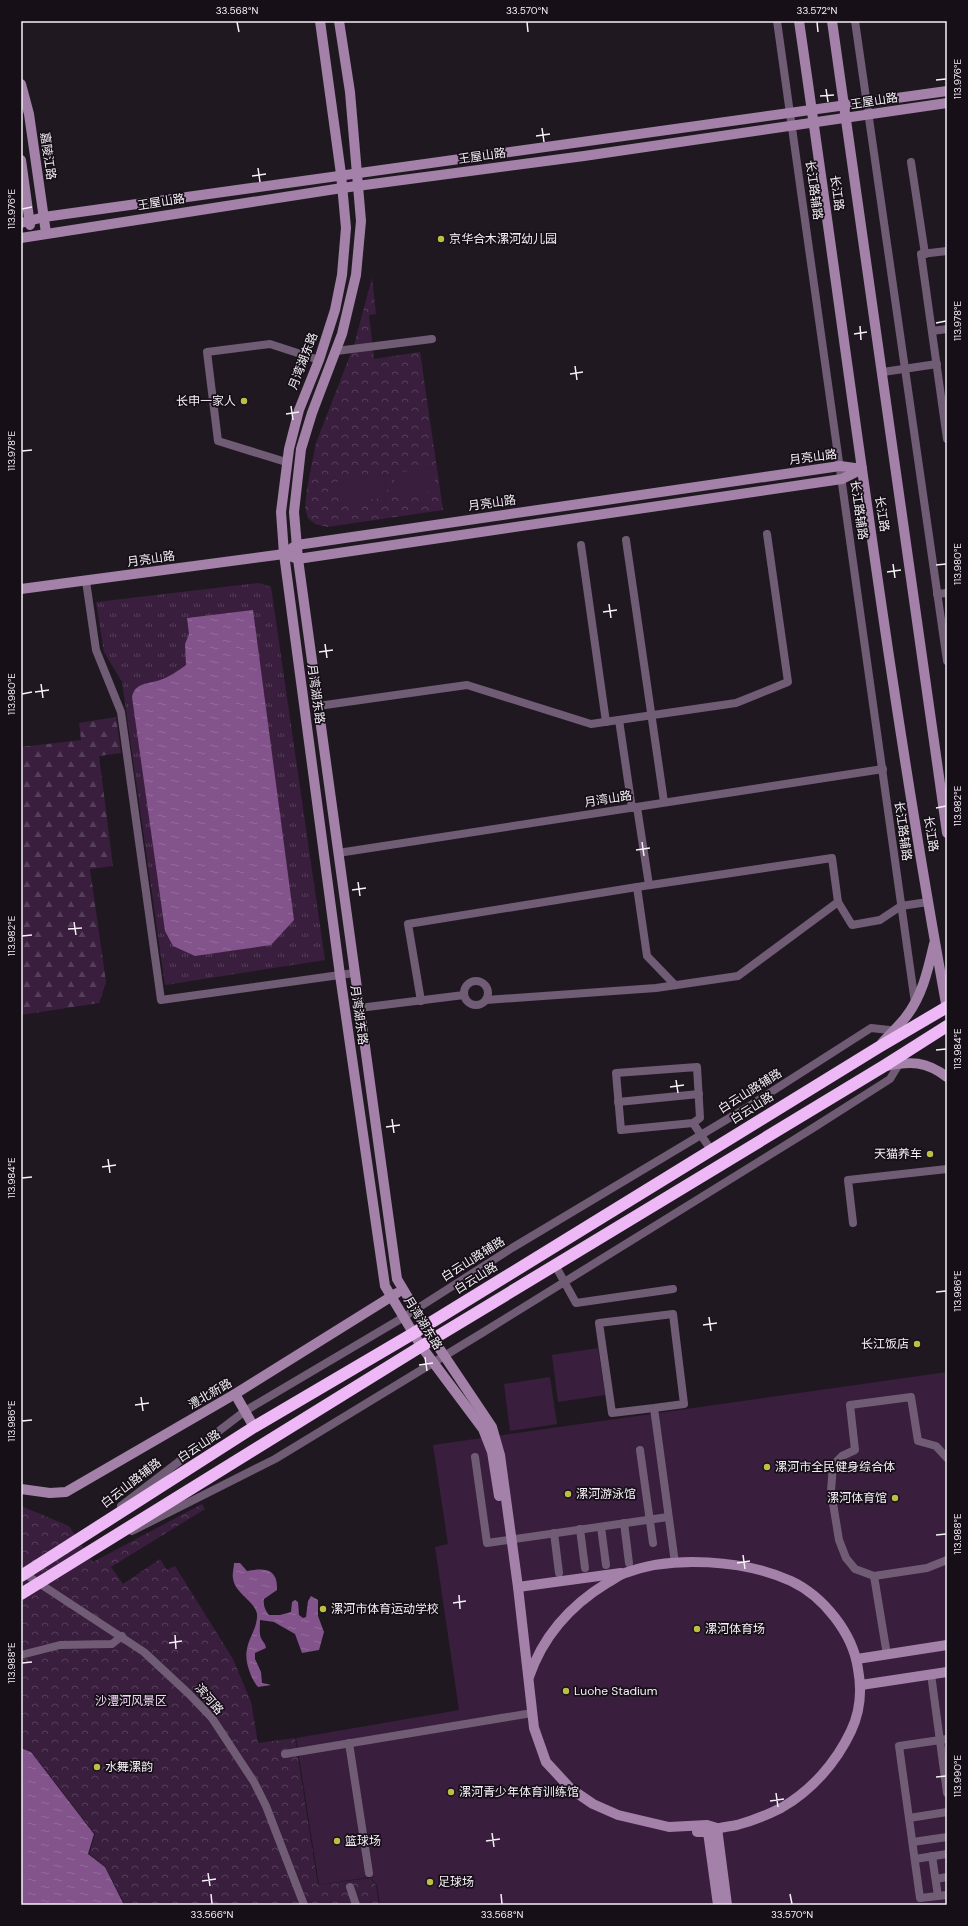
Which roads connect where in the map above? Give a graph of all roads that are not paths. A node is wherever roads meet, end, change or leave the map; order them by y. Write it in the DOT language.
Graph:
graph roads {
  1 [pos="320,21"];
  2 [pos="339,21"];
  3 [pos="777,21"];
  4 [pos="799,21"];
  5 [pos="832,21"];
  6 [pos="855,21"];
  7 [pos="21,84"];
  8 [pos="947,91"];
  9 [pos="867,102"];
  10 [pos="947,103"];
  11 [pos="844,105"];
  12 [pos="812,110"];
  13 [pos="791,113"];
  14 [pos="869,114"];
  15 [pos="846,118"];
  16 [pos="814,122"];
  17 [pos="793,126"];
  18 [pos="21,160"];
  19 [pos="911,162"];
  20 [pos="357,172"];
  21 [pos="341,174"];
  22 [pos="358,186"];
  23 [pos="342,188"];
  24 [pos="44,217"];
  25 [pos="25,222"];
  26 [pos="46,233"];
  27 [pos="32,235"];
  28 [pos="21,238"];
  29 [pos="947,251"];
  30 [pos="925,254"];
  31 [pos="947,329"];
  32 [pos="932,331"];
  33 [pos="432,339"];
  34 [pos="336,351"];
  35 [pos="319,360"];
  36 [pos="937,364"];
  37 [pos="906,369"];
  38 [pos="883,372"];
  39 [pos="944,389"];
  40 [pos="947,438"];
  41 [pos="286,462"];
  42 [pos="840,466"];
  43 [pos="862,469"];
  44 [pos="842,479"];
  45 [pos="767,534"];
  46 [pos="626,540"];
  47 [pos="297,545"];
  48 [pos="581,545"];
  49 [pos="284,554"];
  50 [pos="298,558"];
  51 [pos="86,581"];
  52 [pos="21,589"];
  53 [pos="947,593"];
  54 [pos="938,594"];
  55 [pos="947,661"];
  56 [pos="318,706"];
  57 [pos="651,715"];
  58 [pos="619,720"];
  59 [pos="606,722"];
  60 [pos="883,768"];
  61 [pos="664,802"];
  62 [pos="634,807"];
  63 [pos="947,833"];
  64 [pos="338,853"];
  65 [pos="649,885"];
  66 [pos="636,887"];
  67 [pos="838,902"];
  68 [pos="928,902"];
  69 [pos="901,906"];
  70 [pos="935,938"];
  71 [pos="354,973"];
  72 [pos="340,975"];
  73 [pos="675,985"];
  74 [pos="464,995"];
  75 [pos="486,1000"];
  76 [pos="421,1001"];
  77 [pos="915,1003"];
  78 [pos="359,1008"];
  79 [pos="947,1008"];
  80 [pos="947,1026"];
  81 [pos="899,1031"];
  82 [pos="909,1049"];
  83 [pos="900,1063"];
  84 [pos="884,1066"];
  85 [pos="947,1077"];
  86 [pos="699,1094"];
  87 [pos="618,1102"];
  88 [pos="693,1124"];
  89 [pos="700,1135"];
  90 [pos="711,1150"];
  91 [pos="947,1170"];
  92 [pos="854,1223"];
  93 [pos="555,1265"];
  94 [pos="564,1282"];
  95 [pos="403,1289"];
  96 [pos="673,1289"];
  97 [pos="391,1296"];
  98 [pos="415,1309"];
  99 [pos="404,1317"];
  100 [pos="425,1326"];
  101 [pos="414,1333"];
  102 [pos="433,1339"];
  103 [pos="422,1346"];
  104 [pos="444,1356"];
  105 [pos="433,1363"];
  106 [pos="235,1394"];
  107 [pos="654,1408"];
  108 [pos="245,1411"];
  109 [pos="254,1427"];
  110 [pos="640,1450"];
  111 [pos="476,1457"];
  112 [pos="947,1458"];
  113 [pos="21,1489"];
  114 [pos="668,1517"];
  115 [pos="650,1520"];
  116 [pos="624,1523"];
  117 [pos="601,1526"];
  118 [pos="580,1529"];
  119 [pos="554,1533"];
  120 [pos="509,1540"];
  121 [pos="653,1543"];
  122 [pos="70,1545"];
  123 [pos="83,1556"];
  124 [pos="947,1560"];
  125 [pos="629,1563"];
  126 [pos="674,1563"];
  127 [pos="606,1565"];
  128 [pos="585,1568"];
  129 [pos="559,1573"];
  130 [pos="624,1573"];
  131 [pos="22,1574"];
  132 [pos="874,1576"];
  133 [pos="39,1584"];
  134 [pos="518,1587"];
  135 [pos="21,1594"];
  136 [pos="122,1636"];
  137 [pos="947,1645"];
  138 [pos="21,1655"];
  139 [pos="887,1655"];
  140 [pos="857,1660"];
  141 [pos="947,1672"];
  142 [pos="931,1674"];
  143 [pos="528,1679"];
  144 [pos="861,1684"];
  145 [pos="530,1714"];
  146 [pos="943,1739"];
  147 [pos="349,1743"];
  148 [pos="286,1754"];
  149 [pos="945,1764"];
  150 [pos="947,1790"];
  151 [pos="947,1812"];
  152 [pos="909,1818"];
  153 [pos="712,1830"];
  154 [pos="947,1837"];
  155 [pos="913,1842"];
  156 [pos="947,1854"];
  157 [pos="932,1856"];
  158 [pos="915,1859"];
  159 [pos="369,1873"];
  160 [pos="947,1877"];
  161 [pos="936,1879"];
  162 [pos="350,1887"];
  163 [pos="947,1894"];
  164 [pos="938,1896"];
  165 [pos="304,1905"];
  166 [pos="356,1905"];
  167 [pos="718,1905"];
  168 [pos="727,1905"];
  1 -- 21 [label="street, 月湾湖东路"];
  2 -- 20 [label="street, 月湾湖东路"];
  3 -- 13 [label="street, 长江路辅路"];
  4 -- 12 [label="street, 长江路"];
  5 -- 11 [label="street, 长江路"];
  6 -- 9 [label="street"];
  7 -- 24 [label="street, 嘉陵江路"];
  8 -- 9 [label="street, 王屋山路"];
  9 -- 11 [label="street, 王屋山路"];
  9 -- 14 [label="street"];
  10 -- 14 [label="street, 王屋山路"];
  11 -- 12 [label="street, 王屋山路"];
  11 -- 15 [label="street, 长江路"];
  12 -- 13 [label="street, 王屋山路"];
  12 -- 16 [label="street, 长江路"];
  13 -- 17 [label="street, 长江路辅路"];
  13 -- 20 [label="street, 王屋山路"];
  14 -- 15 [label="street, 王屋山路"];
  14 -- 37 [label="street"];
  15 -- 16 [label="street, 王屋山路"];
  15 -- 38 [label="street, 长江路"];
  16 -- 17 [label="street, 王屋山路"];
  16 -- 43 [label="street, 长江路"];
  17 -- 22 [label="street, 王屋山路"];
  17 -- 42 [label="street, 长江路辅路"];
  18 -- 25 [label="street"];
  19 -- 30 [label="street"];
  20 -- 21 [label="street, 王屋山路"];
  20 -- 22 [label="street, 月湾湖东路"];
  21 -- 23 [label="street, 月湾湖东路"];
  21 -- 24 [label="street, 王屋山路"];
  22 -- 23 [label="street, 王屋山路"];
  22 -- 34 [label="street, 月湾湖东路"];
  23 -- 26 [label="street, 王屋山路"];
  23 -- 35 [label="street, 月湾湖东路"];
  24 -- 25 [label="street, 王屋山路"];
  24 -- 26 [label="street, 嘉陵江路"];
  25 -- 27 [label="street"];
  26 -- 27 [label="street, 王屋山路"];
  27 -- 28 [label="street, 王屋山路"];
  29 -- 30 [label="street"];
  30 -- 32 [label="street"];
  31 -- 32 [label="street"];
  32 -- 36 [label="street"];
  33 -- 34 [label="street"];
  34 -- 47 [label="street, 月湾湖东路"];
  35 -- 41 [label="street, 月湾湖东路"];
  35 -- 41 [label="street"];
  36 -- 37 [label="street"];
  36 -- 39 [label="street"];
  37 -- 38 [label="street"];
  37 -- 54 [label="street"];
  38 -- 63 [label="street, 长江路"];
  39 -- 40 [label="street"];
  41 -- 49 [label="street, 月湾湖东路"];
  42 -- 43 [label="street, 月亮山路"];
  42 -- 44 [label="street, 长江路辅路"];
  42 -- 47 [label="street, 月亮山路"];
  43 -- 44 [label="street, 月亮山路"];
  43 -- 68 [label="street, 长江路"];
  44 -- 50 [label="street, 月亮山路"];
  44 -- 60 [label="street, 长江路辅路"];
  45 -- 57 [label="street"];
  46 -- 57 [label="street"];
  47 -- 49 [label="street, 月亮山路"];
  47 -- 50 [label="street, 月湾湖东路"];
  48 -- 59 [label="street"];
  49 -- 50 [label="street, 月亮山路"];
  49 -- 51 [label="street, 月亮山路"];
  49 -- 72 [label="street, 月湾湖东路"];
  50 -- 56 [label="street, 月湾湖东路"];
  51 -- 52 [label="street, 月亮山路"];
  51 -- 72 [label="street"];
  53 -- 54 [label="street"];
  54 -- 55 [label="street"];
  56 -- 59 [label="street"];
  56 -- 64 [label="street, 月湾湖东路"];
  57 -- 58 [label="street"];
  57 -- 61 [label="street"];
  58 -- 59 [label="street"];
  58 -- 62 [label="street"];
  60 -- 61 [label="street, 月湾山路"];
  60 -- 69 [label="street, 长江路辅路"];
  61 -- 62 [label="street, 月湾山路"];
  62 -- 64 [label="street, 月湾山路"];
  62 -- 65 [label="street"];
  64 -- 71 [label="street, 月湾湖东路"];
  65 -- 66 [label="street"];
  65 -- 67 [label="street"];
  66 -- 73 [label="street"];
  66 -- 76 [label="street"];
  67 -- 69 [label="street"];
  67 -- 73 [label="street"];
  68 -- 69 [label="street"];
  68 -- 70 [label="street, 长江路"];
  69 -- 77 [label="street, 长江路辅路"];
  70 -- 77 [label="street"];
  70 -- 79 [label="street, 长江路"];
  71 -- 72 [label="street"];
  71 -- 78 [label="street, 月湾湖东路"];
  72 -- 97 [label="street, 月湾湖东路"];
  73 -- 75 [label="street"];
  74 -- 75 [label="street"];
  74 -- 75 [label="street"];
  74 -- 76 [label="street"];
  76 -- 78 [label="street"];
  77 -- 81 [label="street"];
  78 -- 95 [label="street, 月湾湖东路"];
  79 -- 81 [label="highway, 白云山路"];
  80 -- 82 [label="highway"];
  81 -- 89 [label="street, 白云山路辅路"];
  81 -- 90 [label="highway, 白云山路"];
  82 -- 83 [label="street"];
  82 -- 84 [label="highway"];
  83 -- 84 [label="street"];
  83 -- 85 [label="street"];
  83 -- 94 [label="street"];
  84 -- 93 [label="highway"];
  86 -- 87 [label="street"];
  86 -- 87 [label="street"];
  86 -- 88 [label="street"];
  87 -- 88 [label="street"];
  88 -- 89 [label="street"];
  89 -- 90 [label="street"];
  89 -- 98 [label="street, 白云山路辅路"];
  90 -- 100 [label="highway, 白云山路"];
  91 -- 92 [label="street"];
  93 -- 94 [label="street"];
  93 -- 102 [label="highway"];
  94 -- 96 [label="street"];
  94 -- 104 [label="street"];
  95 -- 97 [label="street, 澧北新路"];
  95 -- 98 [label="street, 月湾湖东路"];
  97 -- 99 [label="street, 月湾湖东路"];
  97 -- 106 [label="street, 澧北新路"];
  98 -- 99 [label="street, 白云山路辅路"];
  98 -- 100 [label="street, 月湾湖东路"];
  99 -- 101 [label="street, 月湾湖东路"];
  99 -- 108 [label="street, 白云山路辅路"];
  100 -- 101 [label="highway, 白云山路"];
  100 -- 102 [label="street, 月湾湖东路"];
  101 -- 103 [label="street, 月湾湖东路"];
  101 -- 109 [label="highway, 白云山路"];
  102 -- 103 [label="highway"];
  102 -- 104 [label="street, 月湾湖东路"];
  103 -- 105 [label="street, 月湾湖东路"];
  103 -- 123 [label="highway"];
  104 -- 105 [label="street"];
  104 -- 120 [label="street, 月湾湖东路"];
  105 -- 120 [label="street, 月湾湖东路"];
  105 -- 123 [label="street"];
  106 -- 108 [label="street"];
  106 -- 113 [label="street, 澧北新路"];
  107 -- 107 [label="street"];
  107 -- 114 [label="street"];
  108 -- 109 [label="street"];
  108 -- 122 [label="street, 白云山路辅路"];
  109 -- 122 [label="highway, 白云山路"];
  110 -- 115 [label="street"];
  111 -- 120 [label="street"];
  112 -- 132 [label="street"];
  114 -- 115 [label="street"];
  114 -- 126 [label="street"];
  115 -- 116 [label="street"];
  115 -- 121 [label="street"];
  116 -- 117 [label="street"];
  116 -- 125 [label="street"];
  117 -- 118 [label="street"];
  117 -- 127 [label="street"];
  118 -- 119 [label="street"];
  118 -- 128 [label="street"];
  119 -- 120 [label="street"];
  119 -- 129 [label="street"];
  120 -- 134 [label="street"];
  120 -- 145 [label="street"];
  122 -- 131 [label="highway, 白云山路"];
  123 -- 133 [label="highway"];
  124 -- 132 [label="street"];
  126 -- 130 [label="street"];
  126 -- 140 [label="street"];
  130 -- 134 [label="street"];
  130 -- 143 [label="street"];
  131 -- 133 [label="street, 滨河路"];
  132 -- 139 [label="street"];
  133 -- 135 [label="highway"];
  133 -- 136 [label="street, 滨河路"];
  134 -- 143 [label="street"];
  136 -- 138 [label="street"];
  136 -- 165 [label="street, 滨河路"];
  137 -- 139 [label="street"];
  139 -- 140 [label="street"];
  140 -- 144 [label="street"];
  141 -- 142 [label="street"];
  142 -- 144 [label="street"];
  142 -- 146 [label="street"];
  143 -- 145 [label="street"];
  144 -- 153 [label="street"];
  145 -- 147 [label="street"];
  145 -- 153 [label="street"];
  146 -- 149 [label="street"];
  146 -- 152 [label="street"];
  147 -- 148 [label="street"];
  147 -- 159 [label="street"];
  149 -- 150 [label="street"];
  151 -- 152 [label="street"];
  152 -- 155 [label="street"];
  153 -- 167 [label="street"];
  153 -- 168 [label="street"];
  154 -- 155 [label="street"];
  155 -- 158 [label="street"];
  156 -- 157 [label="street"];
  157 -- 158 [label="street"];
  157 -- 161 [label="street"];
  158 -- 164 [label="street"];
  160 -- 161 [label="street"];
  161 -- 164 [label="street"];
  162 -- 166 [label="street"];
  163 -- 164 [label="street"];
}
